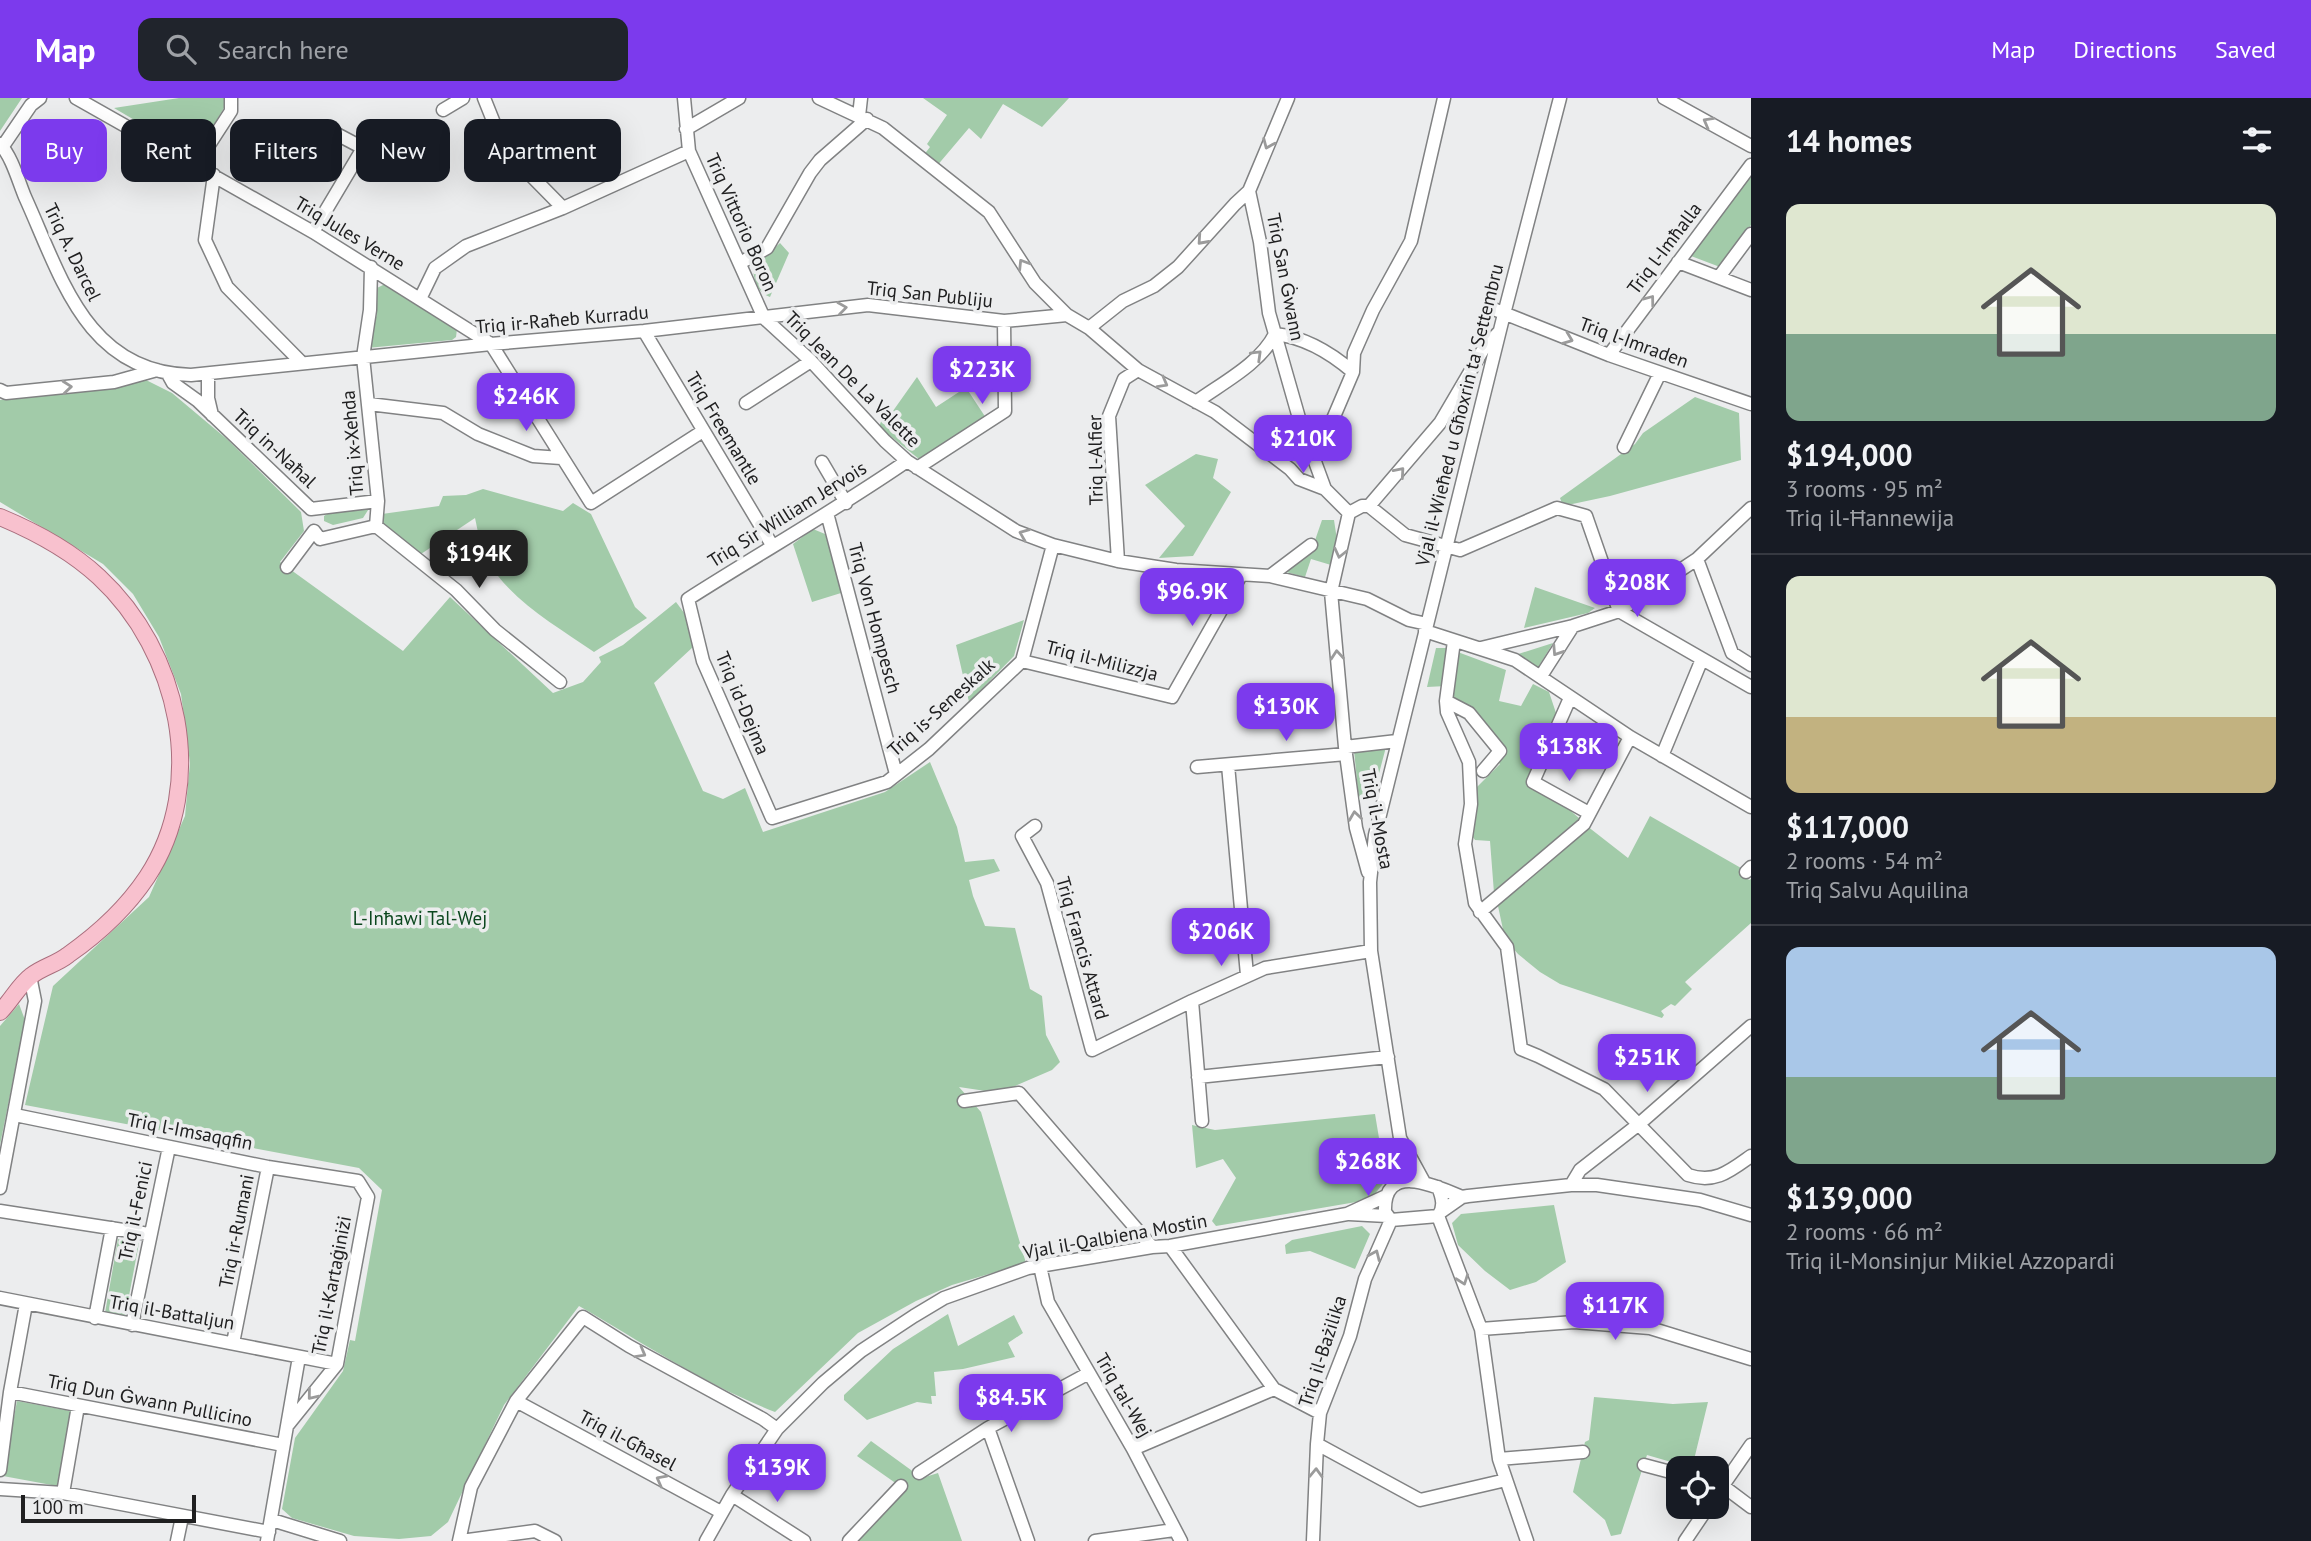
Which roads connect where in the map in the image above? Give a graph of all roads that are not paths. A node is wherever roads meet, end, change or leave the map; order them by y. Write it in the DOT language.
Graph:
graph roads {
  1 [pos="40,98"];
  2 [pos="76,98"];
  3 [pos="231,98"];
  4 [pos="463,98"];
  5 [pos="484,98"];
  6 [pos="684,98"];
  7 [pos="739,98"];
  8 [pos="819,98"];
  9 [pos="861,98"];
  10 [pos="1288,98"];
  11 [pos="1444,98"];
  12 [pos="1560,98"];
  13 [pos="1664,98"];
  14 [pos="443,110"];
  15 [pos="863,117"];
  16 [pos="121,123"];
  17 [pos="686,129"];
  18 [pos="216,133"];
  19 [pos="342,137"];
  20 [pos="1,145"];
  21 [pos="1751,146"];
  22 [pos="689,151"];
  23 [pos="1751,165"];
  24 [pos="216,176"];
  25 [pos="213,182"];
  26 [pos="1249,191"];
  27 [pos="563,208"];
  28 [pos="313,232"];
  29 [pos="1751,234"];
  30 [pos="1678,262"];
  31 [pos="740,263"];
  32 [pos="371,267"];
  33 [pos="1719,277"];
  34 [pos="1751,290"];
  35 [pos="420,299"];
  36 [pos="1491,308"];
  37 [pos="1504,314"];
  38 [pos="1067,315"];
  39 [pos="764,318"];
  40 [pos="1004,321"];
  41 [pos="1088,328"];
  42 [pos="644,331"];
  43 [pos="1500,331"];
  44 [pos="1275,334"];
  45 [pos="491,344"];
  46 [pos="1609,355"];
  47 [pos="125,357"];
  48 [pos="363,357"];
  49 [pos="811,361"];
  50 [pos="302,363"];
  51 [pos="1138,370"];
  52 [pos="163,372"];
  53 [pos="1353,372"];
  54 [pos="1660,373"];
  55 [pos="208,374"];
  56 [pos="191,375"];
  57 [pos="114,382"];
  58 [pos="0,390"];
  59 [pos="198,401"];
  60 [pos="746,402"];
  61 [pos="1196,402"];
  62 [pos="369,404"];
  63 [pos="1751,404"];
  64 [pos="212,415"];
  65 [pos="703,431"];
  66 [pos="1624,447"];
  67 [pos="1311,450"];
  68 [pos="561,458"];
  69 [pos="822,462"];
  70 [pos="912,464"];
  71 [pos="1325,489"];
  72 [pos="377,501"];
  73 [pos="846,503"];
  74 [pos="1369,506"];
  75 [pos="1751,508"];
  76 [pos="311,509"];
  77 [pos="828,513"];
  78 [pos="1349,513"];
  79 [pos="0,517"];
  80 [pos="376,526"];
  81 [pos="314,531"];
  82 [pos="772,545"];
  83 [pos="1053,545"];
  84 [pos="1311,545"];
  85 [pos="1447,546"];
  86 [pos="1697,559"];
  87 [pos="1118,561"];
  88 [pos="287,567"];
  89 [pos="1241,575"];
  90 [pos="1270,576"];
  91 [pos="1331,592"];
  92 [pos="688,599"];
  93 [pos="1619,611"];
  94 [pos="1573,626"];
  95 [pos="1426,627"];
  96 [pos="1454,640"];
  97 [pos="1481,648"];
  98 [pos="1702,659"];
  99 [pos="1023,661"];
  100 [pos="1751,664"];
  101 [pos="1541,676"];
  102 [pos="560,682"];
  103 [pos="1751,687"];
  104 [pos="1570,698"];
  105 [pos="1446,701"];
  106 [pos="1630,737"];
  107 [pos="1397,741"];
  108 [pos="1346,751"];
  109 [pos="1662,756"];
  110 [pos="1228,765"];
  111 [pos="1198,767"];
  112 [pos="1483,771"];
  113 [pos="896,774"];
  114 [pos="1751,791"];
  115 [pos="1749,805"];
  116 [pos="1589,813"];
  117 [pos="772,818"];
  118 [pos="1035,826"];
  119 [pos="1370,882"];
  120 [pos="1480,912"];
  121 [pos="1371,951"];
  122 [pos="1247,975"];
  123 [pos="30,976"];
  124 [pos="1192,1001"];
  125 [pos="0,1012"];
  126 [pos="1751,1026"];
  127 [pos="1388,1057"];
  128 [pos="1198,1077"];
  129 [pos="964,1101"];
  130 [pos="15,1115"];
  131 [pos="1202,1121"];
  132 [pos="1639,1124"];
  133 [pos="1400,1138"];
  134 [pos="169,1147"];
  135 [pos="1751,1156"];
  136 [pos="268,1167"];
  137 [pos="358,1181"];
  138 [pos="1424,1182"];
  139 [pos="1395,1185"];
  140 [pos="1571,1185"];
  141 [pos="1438,1187"];
  142 [pos="0,1188"];
  143 [pos="1386,1196"];
  144 [pos="1462,1197"];
  145 [pos="0,1211"];
  146 [pos="1347,1214"];
  147 [pos="1440,1214"];
  148 [pos="1751,1215"];
  149 [pos="1389,1218"];
  150 [pos="112,1227"];
  151 [pos="149,1234"];
  152 [pos="1152,1247"];
  153 [pos="1170,1247"];
  154 [pos="1040,1266"];
  155 [pos="0,1298"];
  156 [pos="26,1304"];
  157 [pos="95,1318"];
  158 [pos="132,1325"];
  159 [pos="1481,1329"];
  160 [pos="233,1343"];
  161 [pos="299,1357"];
  162 [pos="1751,1359"];
  163 [pos="337,1364"];
  164 [pos="1089,1373"];
  165 [pos="1274,1389"];
  166 [pos="10,1392"];
  167 [pos="516,1401"];
  168 [pos="78,1406"];
  169 [pos="1320,1413"];
  170 [pos="287,1426"];
  171 [pos="988,1428"];
  172 [pos="777,1429"];
  173 [pos="1317,1444"];
  174 [pos="283,1445"];
  175 [pos="1751,1445"];
  176 [pos="1133,1449"];
  177 [pos="1583,1452"];
  178 [pos="1499,1459"];
  179 [pos="1644,1465"];
  180 [pos="0,1470"];
  181 [pos="1666,1471"];
  182 [pos="919,1473"];
  183 [pos="1729,1475"];
  184 [pos="1506,1480"];
  185 [pos="901,1486"];
  186 [pos="0,1489"];
  187 [pos="64,1493"];
  188 [pos="1729,1494"];
  189 [pos="732,1495"];
  190 [pos="1751,1507"];
  191 [pos="721,1513"];
  192 [pos="182,1517"];
  193 [pos="1700,1519"];
  194 [pos="269,1531"];
  195 [pos="1177,1536"];
  196 [pos="177,1541"];
  197 [pos="340,1541"];
  198 [pos="460,1541"];
  199 [pos="555,1541"];
  200 [pos="706,1541"];
  201 [pos="804,1541"];
  202 [pos="849,1541"];
  203 [pos="1028,1541"];
  204 [pos="1095,1541"];
  205 [pos="1313,1541"];
  206 [pos="1527,1541"];
  207 [pos="1685,1541"];
  1 -- 20 [label="street, Triq A. Darcel"];
  2 -- 16 [label="street, Triq Jules Verne"];
  3 -- 18 [label="street"];
  4 -- 14 [label="street"];
  5 -- 27 [label="street"];
  6 -- 17 [label="street, Triq Vittorio Boron"];
  7 -- 17 [label="street"];
  8 -- 15 [label="street"];
  9 -- 15 [label="street"];
  10 -- 26 [label="street, one-way"];
  11 -- 53 [label="street"];
  12 -- 37 [label="street, Vjal il-Wieħed u Għoxrin ta' Settembru"];
  21 -- 13 [label="street, one-way"];
  15 -- 31 [label="street"];
  38 -- 15 [label="street, one-way"];
  17 -- 22 [label="street, Triq Vittorio Boron"];
  19 -- 28 [label="street"];
  20 -- 47 [label="street, Triq A. Darcel"];
  22 -- 27 [label="street"];
  22 -- 31 [label="street, Triq Vittorio Boron"];
  23 -- 30 [label="street, Triq l-Imħalla"];
  24 -- 28 [label="street, Triq Jules Verne"];
  25 -- 50 [label="street"];
  26 -- 41 [label="street, one-way"];
  26 -- 44 [label="street, Triq San Ġwann"];
  27 -- 35 [label="street"];
  28 -- 32 [label="street, Triq Jules Verne"];
  29 -- 33 [label="street"];
  30 -- 33 [label="street"];
  46 -- 30 [label="street, Triq l-Imħalla, one-way"];
  31 -- 39 [label="street, Triq Vittorio Boron"];
  32 -- 35 [label="street, Triq Jules Verne"];
  32 -- 48 [label="street"];
  33 -- 34 [label="street"];
  35 -- 45 [label="street, Triq Jules Verne"];
  36 -- 37 [label="street, Triq l-Imraden"];
  37 -- 43 [label="street, Vjal il-Wieħed u Għoxrin ta' Settembru"];
  37 -- 46 [label="street, Triq l-Imraden, one-way"];
  38 -- 40 [label="street, Triq San Publiju"];
  38 -- 41 [label="street"];
  39 -- 40 [label="street, Triq San Publiju, one-way"];
  39 -- 42 [label="street, Triq ir-Raħeb Kurradu"];
  39 -- 49 [label="street, Triq Jean De La Valette"];
  40 -- 70 [label="street, Triq Sir William Jervois"];
  41 -- 51 [label="street"];
  42 -- 45 [label="street, Triq ir-Raħeb Kurradu"];
  42 -- 65 [label="street, Triq Freemantle"];
  74 -- 43 [label="street, one-way"];
  43 -- 85 [label="street, Vjal il-Wieħed u Għoxrin ta' Settembru"];
  44 -- 53 [label="street"];
  61 -- 44 [label="street, one-way"];
  44 -- 67 [label="street, Triq San Ġwann"];
  45 -- 48 [label="street, Triq ir-Raħeb Kurradu"];
  45 -- 68 [label="street"];
  46 -- 54 [label="street, Triq l-Imraden"];
  47 -- 52 [label="street, Triq A. Darcel"];
  47 -- 57 [label="street"];
  48 -- 50 [label="street, Triq ir-Raħeb Kurradu"];
  48 -- 62 [label="street, Triq ix-Xehda"];
  49 -- 60 [label="street"];
  49 -- 70 [label="street, Triq Jean De La Valette"];
  50 -- 55 [label="street, Triq ir-Raħeb Kurradu"];
  51 -- 61 [label="street, one-way"];
  51 -- 87 [label="street, Triq l-Alfier"];
  52 -- 56 [label="street, Triq ir-Raħeb Kurradu"];
  52 -- 57 [label="street, Triq ir-Raħeb Kurradu"];
  52 -- 59 [label="street, Triq in-Naħal"];
  53 -- 67 [label="street"];
  54 -- 63 [label="street, Triq l-Imraden"];
  54 -- 66 [label="street"];
  55 -- 56 [label="street, Triq ir-Raħeb Kurradu"];
  55 -- 64 [label="street, Triq in-Naħal"];
  56 -- 59 [label="street, Triq in-Naħal"];
  58 -- 57 [label="street, Triq ir-Raħeb Kurradu, one-way"];
  59 -- 64 [label="street, Triq in-Naħal"];
  61 -- 71 [label="street"];
  62 -- 68 [label="street"];
  62 -- 72 [label="street, Triq ix-Xehda"];
  64 -- 76 [label="street, Triq in-Naħal"];
  65 -- 68 [label="street"];
  65 -- 82 [label="street, Triq Freemantle"];
  67 -- 71 [label="street, Triq San Ġwann"];
  69 -- 73 [label="street"];
  70 -- 73 [label="street, Triq Sir William Jervois"];
  83 -- 70 [label="street, Triq Jean De La Valette, one-way"];
  71 -- 78 [label="street"];
  72 -- 76 [label="street"];
  72 -- 80 [label="street, Triq ix-Xehda"];
  73 -- 77 [label="street, Triq Sir William Jervois"];
  74 -- 78 [label="street"];
  74 -- 85 [label="street"];
  75 -- 86 [label="street"];
  76 -- 81 [label="street"];
  77 -- 82 [label="street, Triq Sir William Jervois"];
  77 -- 113 [label="street, Triq Von Hompesch"];
  78 -- 91 [label="street, Triq il-Mosta, one-way"];
  79 -- 123 [label="main road"];
  80 -- 81 [label="street"];
  80 -- 102 [label="street"];
  81 -- 88 [label="street"];
  82 -- 92 [label="street, Triq Sir William Jervois"];
  83 -- 87 [label="street, Triq Jean De La Valette"];
  83 -- 99 [label="street, Triq is-Seneskalk"];
  84 -- 90 [label="street"];
  85 -- 93 [label="street"];
  85 -- 95 [label="street, Vjal il-Wieħed u Għoxrin ta' Settembru"];
  86 -- 93 [label="street"];
  86 -- 100 [label="street"];
  87 -- 89 [label="street, Triq Jean De La Valette"];
  89 -- 90 [label="street, Triq Jean De La Valette"];
  89 -- 99 [label="street, Triq il-Milizzja"];
  90 -- 91 [label="street, Triq Jean De La Valette"];
  91 -- 95 [label="street, Triq Jean De La Valette"];
  108 -- 91 [label="street, Triq il-Mosta, one-way"];
  92 -- 117 [label="street, Triq id-Dejma"];
  93 -- 94 [label="street"];
  93 -- 98 [label="street"];
  94 -- 97 [label="street"];
  94 -- 101 [label="street, one-way"];
  95 -- 96 [label="street, Triq Jean De La Valette"];
  95 -- 107 [label="street, Vjal il-Wieħed u Għoxrin ta' Settembru"];
  96 -- 97 [label="street, Triq Jean De La Valette"];
  96 -- 105 [label="street"];
  97 -- 101 [label="street, Triq Jean De La Valette"];
  98 -- 103 [label="street"];
  98 -- 109 [label="street"];
  99 -- 113 [label="street, Triq is-Seneskalk"];
  101 -- 104 [label="street, Triq Jean De La Valette"];
  104 -- 106 [label="street, Triq Jean De La Valette"];
  104 -- 116 [label="street"];
  105 -- 112 [label="street"];
  105 -- 120 [label="street"];
  106 -- 109 [label="street, Triq Jean De La Valette"];
  106 -- 116 [label="street"];
  107 -- 108 [label="street"];
  107 -- 119 [label="street, Vjal il-Wieħed u Għoxrin ta' Settembru"];
  108 -- 110 [label="street"];
  119 -- 108 [label="street, Triq il-Mosta, one-way"];
  109 -- 115 [label="street, Triq Jean De La Valette"];
  110 -- 111 [label="street"];
  110 -- 122 [label="street"];
  113 -- 117 [label="street, Triq is-Seneskalk"];
  114 -- 115 [label="street"];
  116 -- 120 [label="street"];
  118 -- 124 [label="street, Triq Francis Attard"];
  119 -- 121 [label="street, Vjal il-Wieħed u Għoxrin ta' Settembru"];
  120 -- 132 [label="street"];
  121 -- 122 [label="street"];
  121 -- 127 [label="street, Vjal il-Wieħed u Għoxrin ta' Settembru"];
  122 -- 124 [label="street"];
  123 -- 125 [label="main road"];
  123 -- 130 [label="street"];
  124 -- 128 [label="street"];
  126 -- 132 [label="street"];
  127 -- 128 [label="street"];
  127 -- 133 [label="street, Vjal il-Wieħed u Għoxrin ta' Settembru"];
  128 -- 131 [label="street"];
  129 -- 152 [label="street"];
  130 -- 134 [label="street, Triq l-Imsaqqfin"];
  130 -- 142 [label="street"];
  132 -- 135 [label="street"];
  132 -- 140 [label="street"];
  133 -- 138 [label="street, Vjal il-Wieħed u Għoxrin ta' Settembru"];
  133 -- 139 [label="street, Vjal il-Wieħed u Għoxrin ta' Settembru"];
  134 -- 136 [label="street, Triq l-Imsaqqfin"];
  134 -- 151 [label="street, Triq il-Fenici"];
  136 -- 137 [label="street, Triq l-Imsaqqfin"];
  136 -- 160 [label="street, Triq ir-Rumani"];
  137 -- 163 [label="street, Triq il-Kartaġiniżi"];
  138 -- 139 [label="street"];
  138 -- 141 [label="street"];
  139 -- 143 [label="street"];
  140 -- 144 [label="street"];
  140 -- 148 [label="street"];
  141 -- 144 [label="street"];
  141 -- 147 [label="street"];
  143 -- 146 [label="street, Vjal il-Qalbiena Mostin"];
  143 -- 149 [label="street"];
  144 -- 147 [label="street"];
  145 -- 150 [label="street"];
  146 -- 149 [label="street, Vjal il-Qalbiena Mostin"];
  146 -- 153 [label="street, Vjal il-Qalbiena Mostin"];
  147 -- 149 [label="street, Vjal il-Qalbiena Mostin"];
  147 -- 159 [label="street, one-way"];
  169 -- 149 [label="street, Triq il-Bażilika, one-way"];
  150 -- 151 [label="street"];
  150 -- 157 [label="street"];
  151 -- 158 [label="street, Triq il-Fenici"];
  152 -- 153 [label="street, Vjal il-Qalbiena Mostin"];
  152 -- 154 [label="street, Vjal il-Qalbiena Mostin"];
  153 -- 165 [label="street"];
  154 -- 164 [label="street, Triq tal-Wej"];
  154 -- 172 [label="street, Vjal il-Qalbiena Mostin"];
  155 -- 156 [label="street, Triq il-Battaljun"];
  156 -- 157 [label="street, Triq il-Battaljun"];
  156 -- 166 [label="street"];
  157 -- 158 [label="street, Triq il-Battaljun"];
  158 -- 160 [label="street, Triq il-Battaljun"];
  159 -- 162 [label="street"];
  159 -- 178 [label="street"];
  160 -- 161 [label="street, Triq il-Battaljun"];
  161 -- 163 [label="street, Triq il-Battaljun"];
  161 -- 170 [label="street"];
  163 -- 170 [label="street, Triq il-Kartaġiniżi, one-way"];
  164 -- 171 [label="street"];
  164 -- 176 [label="street, Triq tal-Wej"];
  165 -- 169 [label="street"];
  165 -- 176 [label="street"];
  166 -- 168 [label="street, Triq Dun Ġwann Pullicino"];
  166 -- 180 [label="street"];
  167 -- 172 [label="street, one-way"];
  191 -- 167 [label="street, Triq il-Għasel, one-way"];
  167 -- 198 [label="street"];
  168 -- 174 [label="street, Triq Dun Ġwann Pullicino"];
  168 -- 187 [label="street"];
  169 -- 173 [label="street, Triq il-Bażilika"];
  170 -- 174 [label="street"];
  171 -- 182 [label="street"];
  171 -- 203 [label="street"];
  172 -- 189 [label="street, Vjal il-Qalbiena Mostin"];
  173 -- 184 [label="street"];
  205 -- 173 [label="street, Triq il-Bażilika, one-way"];
  174 -- 194 [label="street"];
  175 -- 183 [label="street"];
  176 -- 195 [label="street, Triq tal-Wej"];
  177 -- 178 [label="street"];
  178 -- 184 [label="street"];
  179 -- 181 [label="street"];
  184 -- 206 [label="street"];
  185 -- 202 [label="street"];
  186 -- 187 [label="street"];
  187 -- 192 [label="street"];
  188 -- 190 [label="street"];
  189 -- 191 [label="street, Vjal il-Qalbiena Mostin"];
  189 -- 201 [label="street"];
  191 -- 200 [label="street, Vjal il-Qalbiena Mostin"];
  192 -- 194 [label="street"];
  192 -- 196 [label="street"];
  193 -- 207 [label="street"];
  194 -- 197 [label="street"];
  195 -- 204 [label="street"];
  198 -- 199 [label="street"];
}
